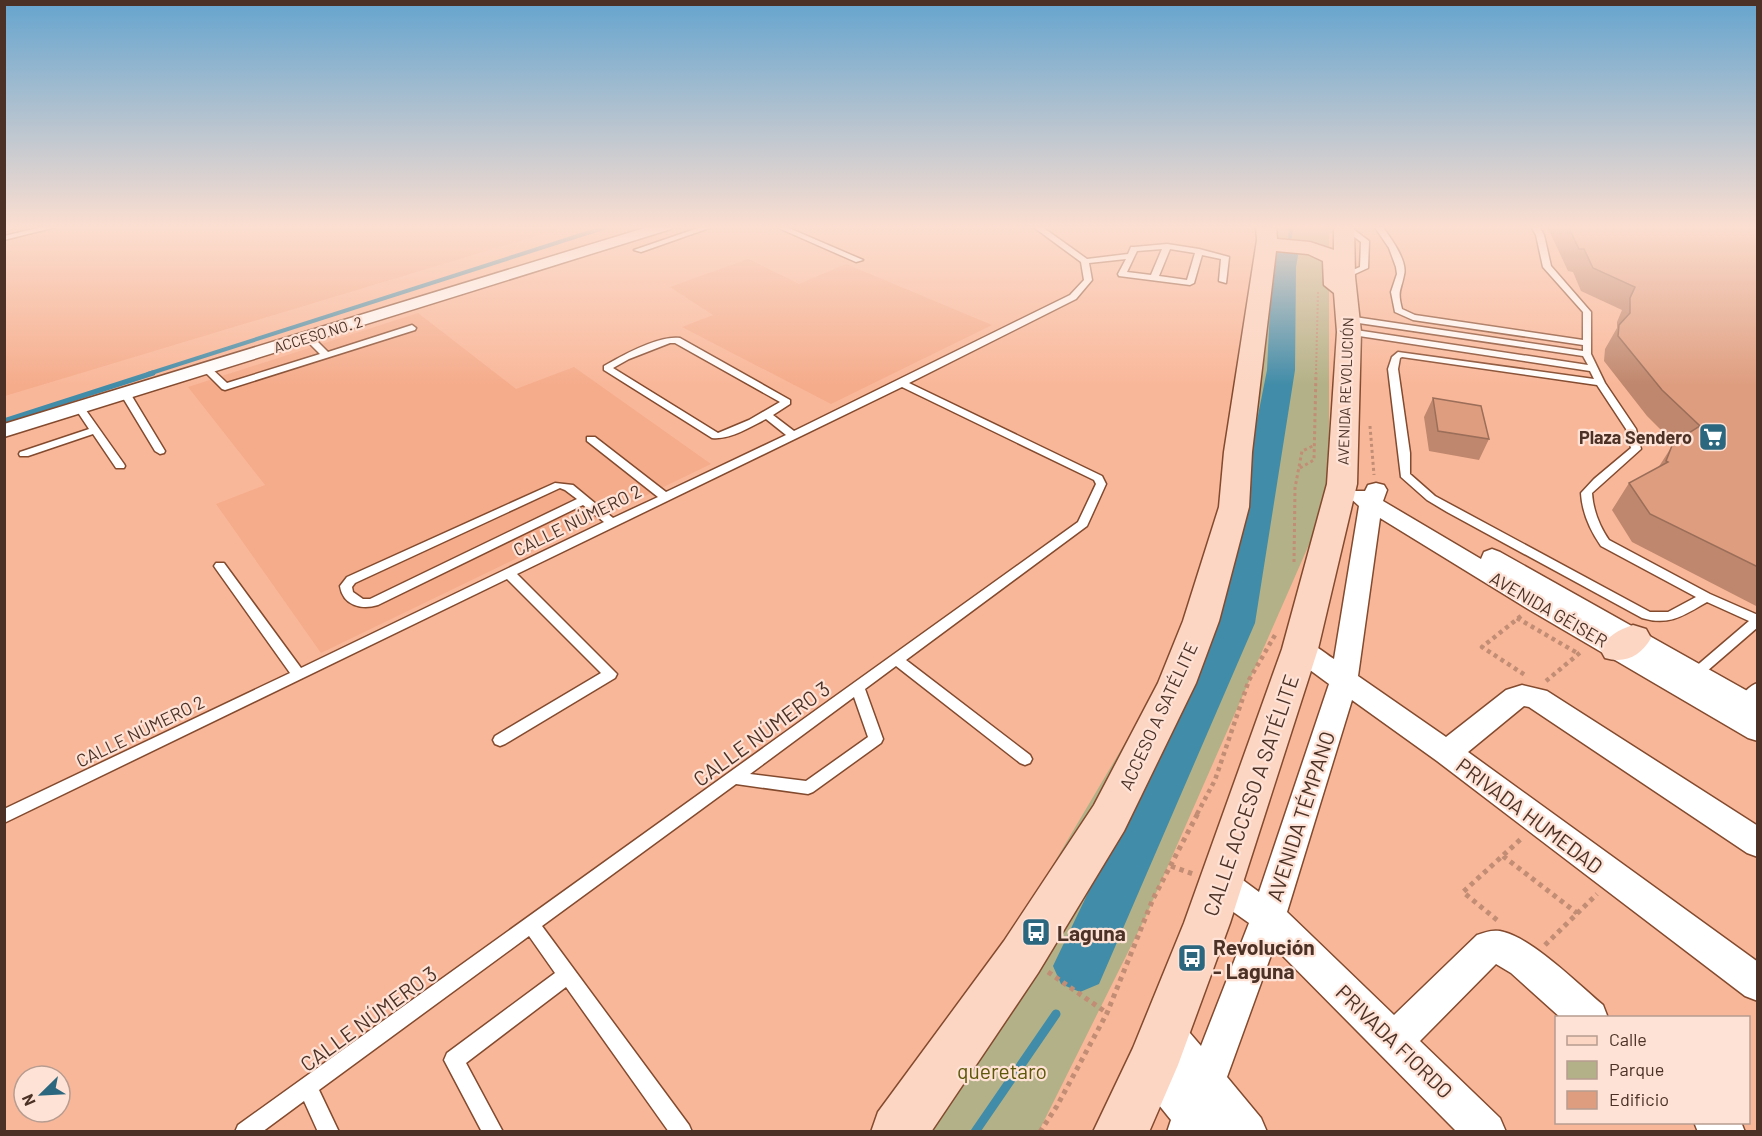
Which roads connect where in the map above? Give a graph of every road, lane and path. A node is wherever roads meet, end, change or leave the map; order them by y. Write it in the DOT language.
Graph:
graph roads {
  1 [pos="495,279"];
  2 [pos="1088,279"];
  3 [pos="1161,279"];
  4 [pos="1191,279"];
  5 [pos="1263,279"];
  6 [pos="1318,279"];
  7 [pos="1335,279"];
  8 [pos="1345,279"];
  9 [pos="1397,279"];
  10 [pos="1558,279"];
  11 [pos="1345,285"];
  12 [pos="1348,325"];
  13 [pos="412,328"];
  14 [pos="308,337"];
  15 [pos="1587,349"];
  16 [pos="326,355"];
  17 [pos="207,369"];
  18 [pos="1594,369"];
  19 [pos="902,383"];
  20 [pos="1600,383"];
  21 [pos="125,393"];
  22 [pos="80,408"];
  23 [pos="765,414"];
  24 [pos="1370,426"];
  25 [pos="95,430"];
  26 [pos="4,432"];
  27 [pos="793,435"];
  28 [pos="591,439"];
  29 [pos="1315,445"];
  30 [pos="160,451"];
  31 [pos="24,454"];
  32 [pos="120,466"];
  33 [pos="1299,468"];
  34 [pos="1361,486"];
  35 [pos="665,497"];
  36 [pos="584,500"];
  37 [pos="612,523"];
  38 [pos="220,566"];
  39 [pos="1294,570"];
  40 [pos="508,573"];
  41 [pos="1706,597"];
  42 [pos="1758,620"];
  43 [pos="1289,638"];
  44 [pos="1616,642"];
  45 [pos="1579,654"];
  46 [pos="897,660"];
  47 [pos="298,674"];
  48 [pos="1694,674"];
  49 [pos="1344,680"];
  50 [pos="858,689"];
  51 [pos="1532,690"];
  52 [pos="1753,700"];
  53 [pos="1758,730"];
  54 [pos="500,740"];
  55 [pos="1447,753"];
  56 [pos="1025,759"];
  57 [pos="735,778"];
  58 [pos="4,818"];
  59 [pos="1539,822"];
  60 [pos="1758,843"];
  61 [pos="1503,856"];
  62 [pos="1614,877"];
  63 [pos="1220,883"];
  64 [pos="1577,914"];
  65 [pos="1268,918"];
  66 [pos="532,926"];
  67 [pos="1502,935"];
  68 [pos="1033,963"];
  69 [pos="567,975"];
  70 [pos="1758,984"];
  71 [pos="1107,1013"];
  72 [pos="1589,1016"];
  73 [pos="1395,1040"];
  74 [pos="1159,1048"];
  75 [pos="1206,1081"];
  76 [pos="307,1087"];
  77 [pos="1195,1127"];
  78 [pos="245,1131"];
  79 [pos="329,1131"];
  80 [pos="493,1131"];
  81 [pos="682,1131"];
  82 [pos="898,1131"];
  83 [pos="1040,1131"];
  84 [pos="1120,1131"];
  85 [pos="1247,1131"];
  86 [pos="1486,1131"];
  1 -- 14 [label="street, ACCESO NO. 2"];
  2 -- 19 [label="lane, CALLE NÚMERO 2"];
  3 -- 4 [label="lane"];
  5 -- 68 [label="main road, ACCESO A SATÉLITE"];
  6 -- 29 [label="path"];
  7 -- 11 [label="main road"];
  8 -- 11 [label="main road, AVENIDA REVOLUCIÓN"];
  9 -- 15 [label="lane"];
  10 -- 15 [label="lane"];
  11 -- 12 [label="main road, AVENIDA REVOLUCIÓN"];
  12 -- 15 [label="lane"];
  12 -- 18 [label="lane"];
  12 -- 34 [label="main road, AVENIDA REVOLUCIÓN"];
  13 -- 16 [label="lane"];
  14 -- 16 [label="lane"];
  14 -- 17 [label="street, ACCESO NO. 2"];
  15 -- 18 [label="lane"];
  16 -- 17 [label="lane"];
  17 -- 21 [label="street, ACCESO NO. 2"];
  18 -- 20 [label="lane"];
  19 -- 27 [label="lane, CALLE NÚMERO 2"];
  19 -- 46 [label="lane, CALLE NÚMERO 3"];
  20 -- 41 [label="lane"];
  20 -- 41 [label="lane"];
  21 -- 22 [label="street, ACCESO NO. 2"];
  21 -- 30 [label="lane"];
  22 -- 25 [label="lane"];
  22 -- 26 [label="street, ACCESO NO. 2"];
  23 -- 23 [label="lane"];
  23 -- 27 [label="lane"];
  24 -- 34 [label="path"];
  25 -- 31 [label="lane"];
  25 -- 32 [label="lane"];
  27 -- 35 [label="lane, CALLE NÚMERO 2"];
  28 -- 35 [label="lane"];
  29 -- 33 [label="path"];
  29 -- 33 [label="path"];
  33 -- 39 [label="path"];
  34 -- 43 [label="main road, CALLE ACCESO A SATÉLITE"];
  34 -- 44 [label="street, AVENIDA GÉISER"];
  34 -- 44 [label="street, AVENIDA GÉISER"];
  34 -- 49 [label="street, AVENIDA TÉMPANO"];
  35 -- 37 [label="lane, CALLE NÚMERO 2"];
  36 -- 36 [label="lane"];
  36 -- 37 [label="lane"];
  37 -- 40 [label="lane, CALLE NÚMERO 2"];
  38 -- 47 [label="lane"];
  40 -- 47 [label="lane, CALLE NÚMERO 2"];
  40 -- 54 [label="lane"];
  41 -- 42 [label="lane"];
  42 -- 48 [label="lane"];
  43 -- 49 [label="street, PRIVADA HUMEDAD"];
  43 -- 63 [label="main road, CALLE ACCESO A SATÉLITE"];
  43 -- 71 [label="path"];
  44 -- 45 [label="path"];
  44 -- 48 [label="street, AVENIDA GÉISER"];
  44 -- 53 [label="street, AVENIDA GÉISER"];
  45 -- 51 [label="path"];
  45 -- 51 [label="path"];
  46 -- 50 [label="lane, CALLE NÚMERO 3"];
  46 -- 56 [label="lane"];
  47 -- 58 [label="lane, CALLE NÚMERO 2"];
  48 -- 52 [label="street, AVENIDA GÉISER"];
  49 -- 55 [label="street, PRIVADA HUMEDAD"];
  49 -- 65 [label="street, AVENIDA TÉMPANO"];
  50 -- 57 [label="lane, CALLE NÚMERO 3"];
  50 -- 57 [label="lane"];
  51 -- 55 [label="street"];
  51 -- 60 [label="street"];
  55 -- 59 [label="street, PRIVADA HUMEDAD"];
  57 -- 66 [label="lane, CALLE NÚMERO 3"];
  59 -- 61 [label="path"];
  59 -- 62 [label="street, PRIVADA HUMEDAD"];
  61 -- 64 [label="path"];
  61 -- 67 [label="path"];
  62 -- 64 [label="path"];
  62 -- 70 [label="street, PRIVADA HUMEDAD"];
  63 -- 65 [label="street, PRIVADA FIORDO"];
  63 -- 74 [label="main road, CALLE ACCESO A SATÉLITE"];
  64 -- 67 [label="path"];
  65 -- 73 [label="street, PRIVADA FIORDO"];
  65 -- 75 [label="street, AVENIDA TÉMPANO"];
  66 -- 69 [label="lane"];
  66 -- 76 [label="lane, CALLE NÚMERO 3"];
  67 -- 72 [label="street"];
  67 -- 73 [label="street"];
  68 -- 71 [label="path"];
  68 -- 82 [label="main road"];
  69 -- 80 [label="lane"];
  69 -- 81 [label="lane"];
  71 -- 83 [label="path"];
  73 -- 86 [label="street, PRIVADA FIORDO"];
  74 -- 75 [label="street"];
  74 -- 77 [label="street"];
  74 -- 84 [label="main road, CALLE ACCESO A SATÉLITE"];
  75 -- 77 [label="street, AVENIDA TÉMPANO"];
  75 -- 85 [label="street"];
  76 -- 78 [label="lane, CALLE NÚMERO 3"];
  76 -- 79 [label="lane"];
}
